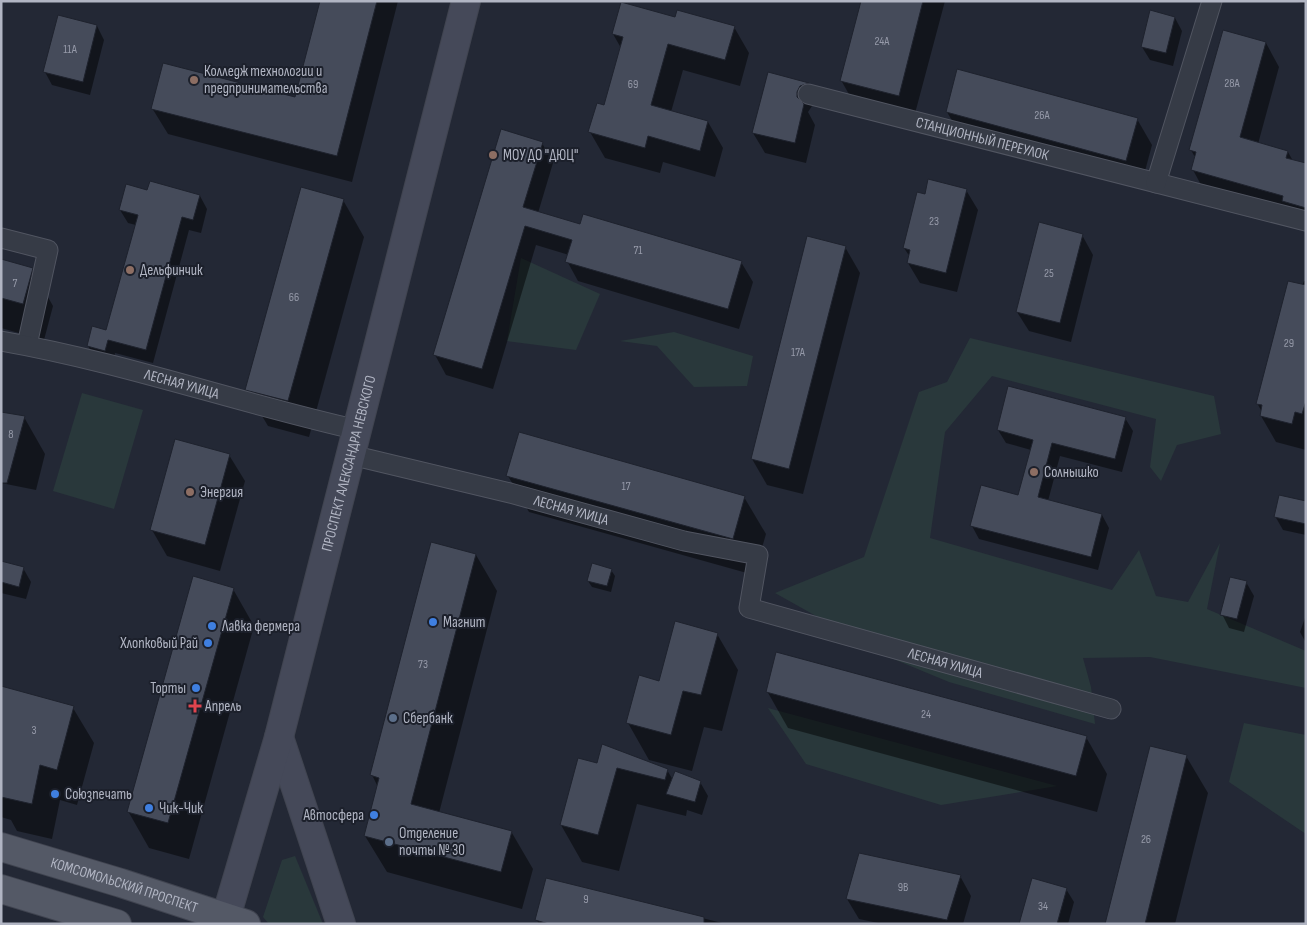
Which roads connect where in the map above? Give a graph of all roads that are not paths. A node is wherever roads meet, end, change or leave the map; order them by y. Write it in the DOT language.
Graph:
graph roads {
  1 [pos="466,1"];
  2 [pos="1212,1"];
  3 [pos="808,94"];
  4 [pos="1156,183"];
  5 [pos="1306,221"];
  6 [pos="1,238"];
  7 [pos="1,341"];
  8 [pos="26,345"];
  9 [pos="355,443"];
  10 [pos="1111,708"];
  11 [pos="279,737"];
  12 [pos="1,847"];
  13 [pos="1,889"];
  14 [pos="232,922"];
  15 [pos="117,924"];
  16 [pos="341,924"];
  1 -- 9 [label="main road, ПРОСПЕКТ АЛЕКСАНДРА НЕВСКОГО"];
  2 -- 4 [label="street"];
  3 -- 4 [label="street, СТАНЦИОННЫЙ ПЕРЕУЛОК"];
  4 -- 5 [label="street, СТАНЦИОННЫЙ ПЕРЕУЛОК"];
  6 -- 8 [label="street"];
  7 -- 8 [label="street, ЛЕСНАЯ УЛИЦА"];
  8 -- 9 [label="street, ЛЕСНАЯ УЛИЦА"];
  9 -- 10 [label="street, ЛЕСНАЯ УЛИЦА"];
  9 -- 11 [label="main road, ПРОСПЕКТ АЛЕКСАНДРА НЕВСКОГО"];
  11 -- 14 [label="main road, ПРОСПЕКТ АЛЕКСАНДРА НЕВСКОГО"];
  11 -- 16 [label="main road"];
  12 -- 14 [label="main road, КОМСОМОЛЬСКИЙ ПРОСПЕКТ"];
  13 -- 15 [label="main road"];
}
